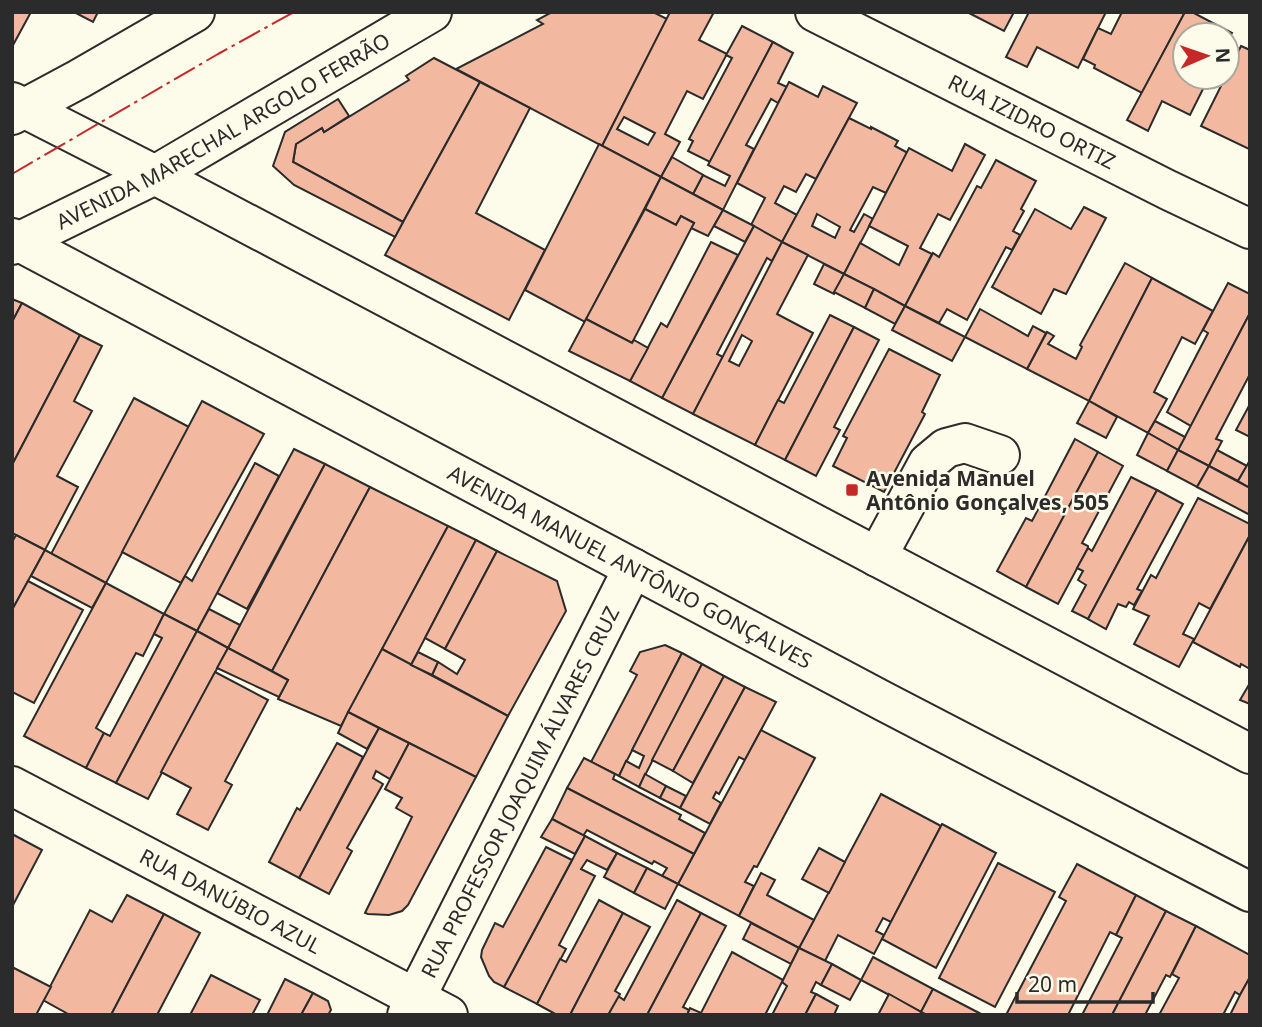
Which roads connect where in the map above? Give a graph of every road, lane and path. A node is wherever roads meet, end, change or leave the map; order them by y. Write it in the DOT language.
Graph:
graph roads {
  1 [pos="195,12"];
  2 [pos="432,12"];
  3 [pos="815,12"];
  4 [pos="16,109"];
  5 [pos="155,175"];
  6 [pos="1250,229"];
  7 [pos="15,241"];
  8 [pos="1000,455"];
  9 [pos="877,557"];
  10 [pos="633,568"];
  11 [pos="1250,754"];
  12 [pos="12,786"];
  13 [pos="1250,892"];
  14 [pos="424,1009"];
  1 -- 4 [label="main road"];
  2 -- 5 [label="main road, AVENIDA MARECHAL ARGOLO FERRÃO"];
  3 -- 6 [label="main road, RUA IZIDRO ORTIZ"];
  4 -- 5 [label="main road"];
  5 -- 7 [label="main road, AVENIDA MARECHAL ARGOLO FERRÃO"];
  5 -- 9 [label="main road"];
  7 -- 10 [label="main road, AVENIDA MANUEL ANTÔNIO GONÇALVES"];
  8 -- 9 [label="main road"];
  9 -- 11 [label="main road"];
  10 -- 13 [label="main road, AVENIDA MANUEL ANTÔNIO GONÇALVES"];
  10 -- 14 [label="main road, RUA PROFESSOR JOAQUIM ÁLVARES CRUZ"];
  12 -- 14 [label="main road, RUA DANÚBIO AZUL"];
}
